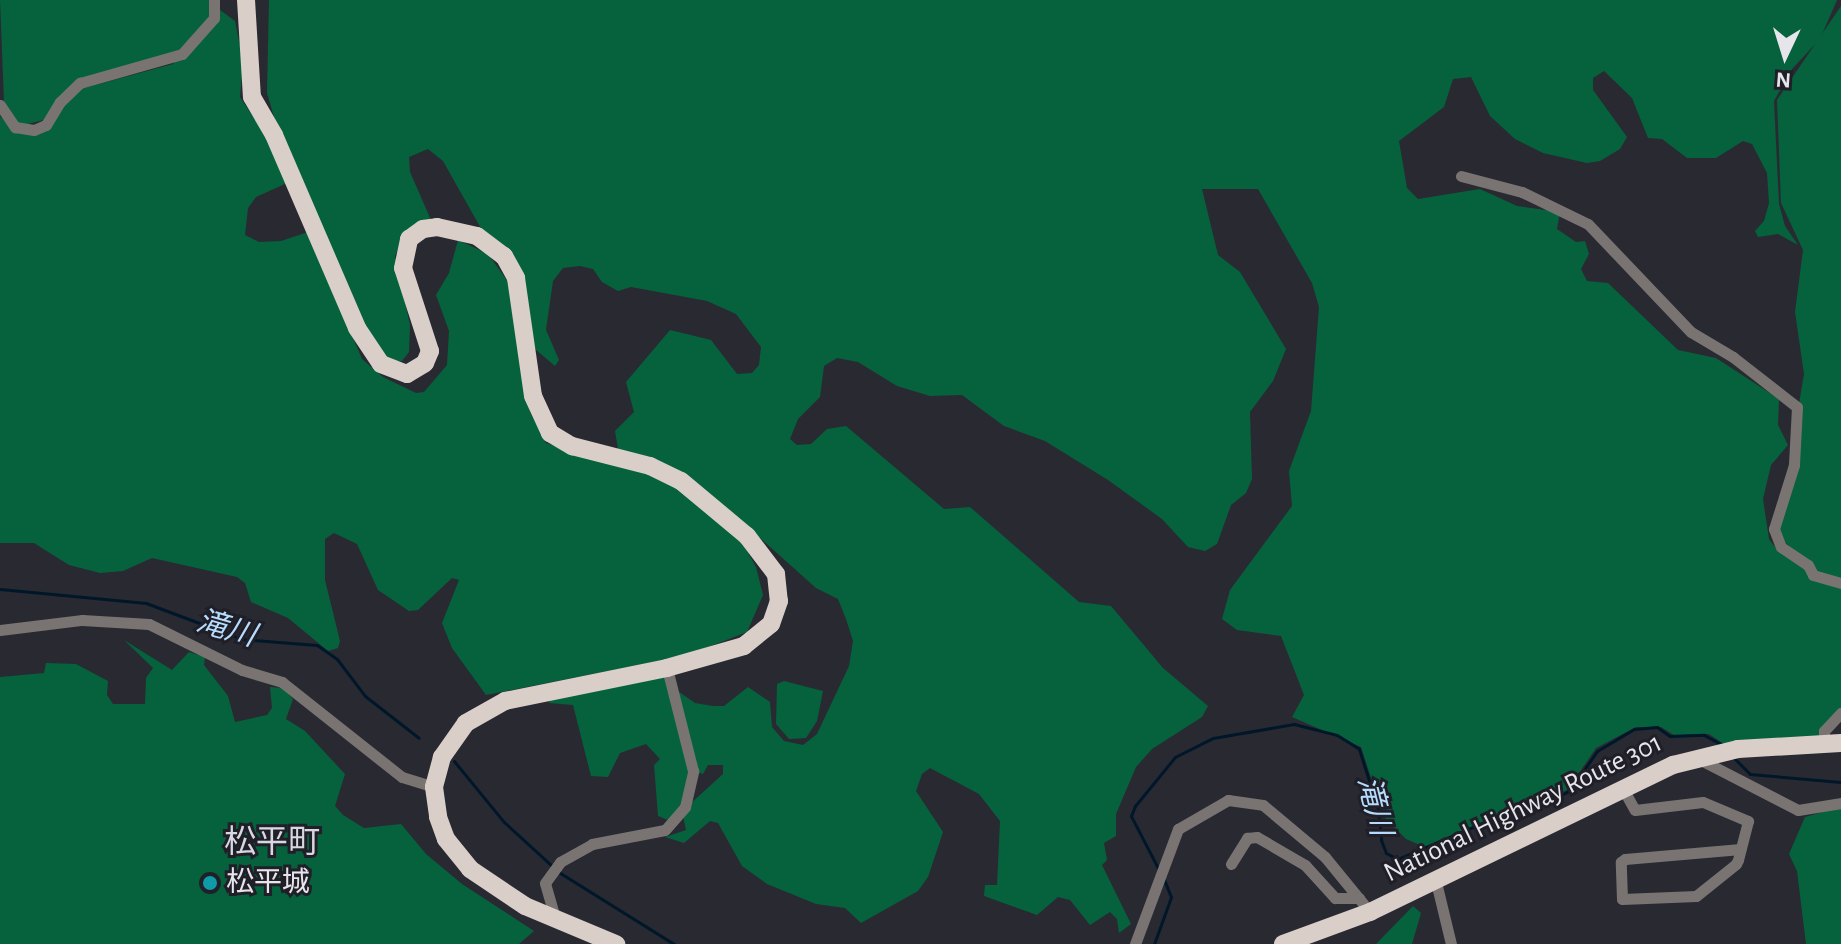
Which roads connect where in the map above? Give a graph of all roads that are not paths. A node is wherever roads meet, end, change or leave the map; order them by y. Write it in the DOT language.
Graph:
graph roads {
  1 [pos="214,0"];
  2 [pos="246,0"];
  3 [pos="0,105"];
  4 [pos="1461,176"];
  5 [pos="1841,583"];
  6 [pos="0,630"];
  7 [pos="667,668"];
  8 [pos="1841,713"];
  9 [pos="1833,743"];
  10 [pos="1697,758"];
  11 [pos="434,787"];
  12 [pos="1622,787"];
  13 [pos="1841,803"];
  14 [pos="1741,849"];
  15 [pos="1231,864"];
  16 [pos="1436,882"];
  17 [pos="1365,905"];
  18 [pos="555,919"];
  19 [pos="616,944"];
  20 [pos="1135,944"];
  21 [pos="1283,944"];
  22 [pos="1451,944"];
  1 -- 3 [label="street"];
  2 -- 7 [label="highway"];
  4 -- 5 [label="street"];
  6 -- 11 [label="street"];
  7 -- 11 [label="highway"];
  7 -- 18 [label="street"];
  8 -- 9 [label="street"];
  9 -- 10 [label="highway, National Highway Route 301"];
  10 -- 12 [label="highway, National Highway Route 301"];
  10 -- 13 [label="street"];
  11 -- 18 [label="highway"];
  12 -- 14 [label="street"];
  12 -- 16 [label="highway, National Highway Route 301"];
  14 -- 14 [label="street"];
  15 -- 17 [label="street"];
  16 -- 17 [label="highway, National Highway Route 301"];
  16 -- 22 [label="street"];
  17 -- 20 [label="street"];
  17 -- 21 [label="highway, National Highway Route 301"];
  18 -- 19 [label="highway"];
}
